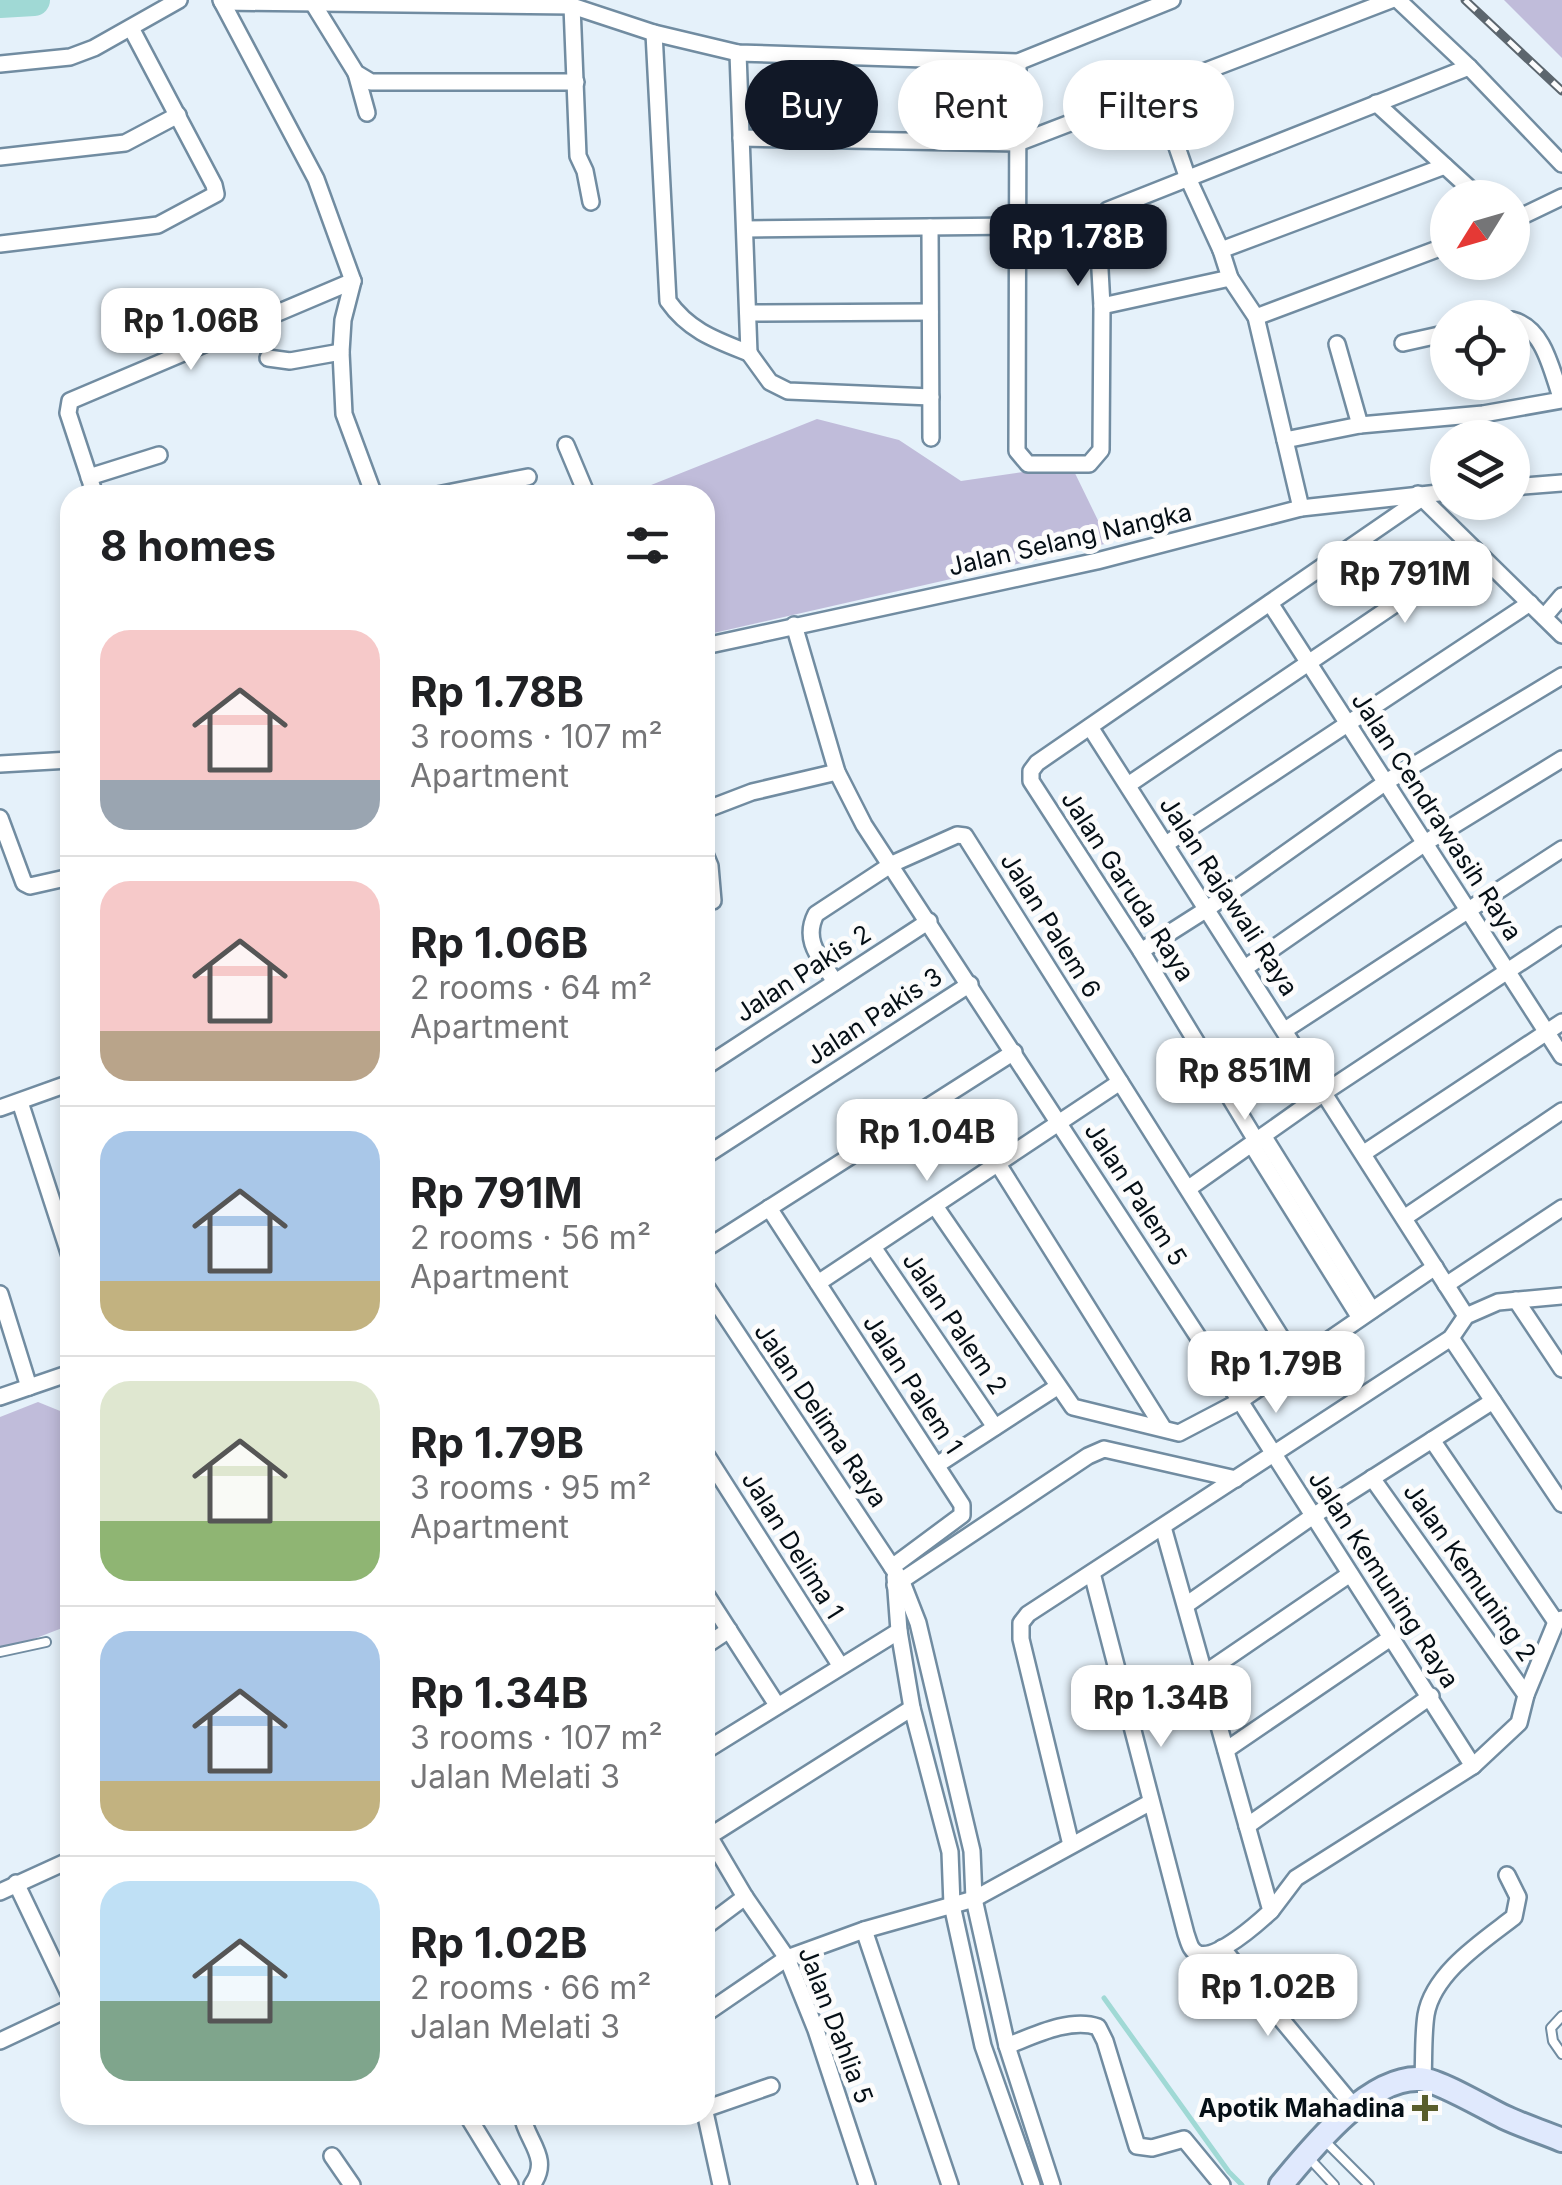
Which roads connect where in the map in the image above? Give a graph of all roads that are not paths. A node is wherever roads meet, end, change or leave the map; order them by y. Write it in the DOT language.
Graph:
graph roads {
  1 [pos="179,0"];
  2 [pos="1172,0"];
  3 [pos="1391,0"];
  4 [pos="1398,0"];
  5 [pos="222,1"];
  6 [pos="314,5"];
  7 [pos="572,6"];
  8 [pos="131,28"];
  9 [pos="654,34"];
  10 [pos="738,53"];
  11 [pos="956,60"];
  12 [pos="1023,60"];
  13 [pos="1234,62"];
  14 [pos="0,64"];
  15 [pos="1469,67"];
  16 [pos="356,72"];
  17 [pos="576,82"];
  18 [pos="1376,103"];
  19 [pos="367,113"];
  20 [pos="178,114"];
  21 [pos="741,138"];
  22 [pos="898,141"];
  23 [pos="1018,150"];
  24 [pos="1178,150"];
  25 [pos="0,157"];
  26 [pos="1562,164"];
  27 [pos="1445,166"];
  28 [pos="1187,176"];
  29 [pos="1460,180"];
  30 [pos="1562,197"];
  31 [pos="591,202"];
  32 [pos="1530,212"];
  33 [pos="1017,226"];
  34 [pos="930,227"];
  35 [pos="744,228"];
  36 [pos="0,244"];
  37 [pos="1221,250"];
  38 [pos="1430,252"];
  39 [pos="1230,278"];
  40 [pos="353,281"];
  41 [pos="1102,306"];
  42 [pos="748,312"];
  43 [pos="930,312"];
  44 [pos="1256,316"];
  45 [pos="1530,329"];
  46 [pos="1430,337"];
  47 [pos="1403,342"];
  48 [pos="1337,344"];
  49 [pos="341,352"];
  50 [pos="749,353"];
  51 [pos="268,358"];
  52 [pos="1558,376"];
  53 [pos="931,397"];
  54 [pos="1360,424"];
  55 [pos="932,438"];
  56 [pos="1285,440"];
  57 [pos="566,445"];
  58 [pos="159,455"];
  59 [pos="90,477"];
  60 [pos="528,477"];
  61 [pos="1562,484"];
  62 [pos="93,485"];
  63 [pos="370,485"];
  64 [pos="488,485"];
  65 [pos="583,485"];
  66 [pos="1530,486"];
  67 [pos="1430,495"];
  68 [pos="1420,497"];
  69 [pos="1301,508"];
  70 [pos="1475,550"];
  71 [pos="1562,596"];
  72 [pos="1270,603"];
  73 [pos="1530,603"];
  74 [pos="1544,617"];
  75 [pos="794,625"];
  76 [pos="1562,635"];
  77 [pos="715,644"];
  78 [pos="1309,664"];
  79 [pos="1562,676"];
  80 [pos="1348,724"];
  81 [pos="1090,727"];
  82 [pos="1562,759"];
  83 [pos="60,761"];
  84 [pos="0,764"];
  85 [pos="837,772"];
  86 [pos="1386,782"];
  87 [pos="1128,785"];
  88 [pos="715,806"];
  89 [pos="0,818"];
  90 [pos="1425,843"];
  91 [pos="1166,844"];
  92 [pos="1562,848"];
  93 [pos="892,864"];
  94 [pos="60,879"];
  95 [pos="1207,909"];
  96 [pos="1468,910"];
  97 [pos="929,921"];
  98 [pos="1562,935"];
  99 [pos="1142,950"];
  100 [pos="1245,968"];
  101 [pos="1507,970"];
  102 [pos="836,982"];
  103 [pos="970,984"];
  104 [pos="1562,1022"];
  105 [pos="1286,1030"];
  106 [pos="1546,1032"];
  107 [pos="1014,1052"];
  108 [pos="1562,1056"];
  109 [pos="715,1061"];
  110 [pos="1120,1082"];
  111 [pos="60,1088"];
  112 [pos="1325,1092"];
  113 [pos="20,1102"];
  114 [pos="0,1108"];
  115 [pos="1562,1111"];
  116 [pos="1060,1122"];
  117 [pos="1258,1141"];
  118 [pos="715,1150"];
  119 [pos="1364,1153"];
  120 [pos="998,1164"];
  121 [pos="1189,1188"];
  122 [pos="936,1206"];
  123 [pos="769,1208"];
  124 [pos="1562,1208"];
  125 [pos="1404,1218"];
  126 [pos="60,1225"];
  127 [pos="715,1242"];
  128 [pos="873,1247"];
  129 [pos="1435,1267"];
  130 [pos="818,1283"];
  131 [pos="1446,1285"];
  132 [pos="0,1294"];
  133 [pos="1562,1296"];
  134 [pos="1516,1300"];
  135 [pos="715,1301"];
  136 [pos="1366,1314"];
  137 [pos="1466,1316"];
  138 [pos="1451,1338"];
  139 [pos="1296,1361"];
  140 [pos="1562,1369"];
  141 [pos="60,1376"];
  142 [pos="29,1387"];
  143 [pos="1057,1387"];
  144 [pos="0,1397"];
  145 [pos="1240,1401"];
  146 [pos="1493,1401"];
  147 [pos="1162,1426"];
  148 [pos="995,1427"];
  149 [pos="1432,1440"];
  150 [pos="1272,1455"];
  151 [pos="937,1465"];
  152 [pos="715,1468"];
  153 [pos="1236,1478"];
  154 [pos="1372,1478"];
  155 [pos="1562,1504"];
  156 [pos="1312,1516"];
  157 [pos="1163,1526"];
  158 [pos="1092,1573"];
  159 [pos="1350,1574"];
  160 [pos="896,1577"];
  161 [pos="1186,1604"];
  162 [pos="715,1608"];
  163 [pos="1559,1621"];
  164 [pos="729,1630"];
  165 [pos="899,1630"];
  166 [pos="1392,1637"];
  167 [pos="715,1639"];
  168 [pos="46,1642"];
  169 [pos="0,1652"];
  170 [pos="840,1665"];
  171 [pos="1205,1673"];
  172 [pos="1526,1695"];
  173 [pos="1431,1696"];
  174 [pos="777,1705"];
  175 [pos="912,1708"];
  176 [pos="715,1745"];
  177 [pos="1226,1750"];
  178 [pos="1473,1766"];
  179 [pos="1151,1802"];
  180 [pos="1247,1826"];
  181 [pos="715,1833"];
  182 [pos="1071,1845"];
  183 [pos="715,1850"];
  184 [pos="60,1864"];
  185 [pos="1507,1874"];
  186 [pos="16,1883"];
  187 [pos="0,1892"];
  188 [pos="745,1897"];
  189 [pos="974,1899"];
  190 [pos="952,1906"];
  191 [pos="1271,1911"];
  192 [pos="715,1920"];
  193 [pos="864,1930"];
  194 [pos="1222,1948"];
  195 [pos="787,1958"];
  196 [pos="60,1975"];
  197 [pos="715,2007"];
  198 [pos="60,2013"];
  199 [pos="1562,2016"];
  200 [pos="0,2041"];
  201 [pos="1007,2046"];
  202 [pos="1562,2054"];
  203 [pos="1423,2078"];
  204 [pos="770,2086"];
  205 [pos="715,2107"];
  206 [pos="1355,2108"];
  207 [pos="474,2125"];
  208 [pos="526,2125"];
  209 [pos="708,2125"];
  210 [pos="1562,2140"];
  211 [pos="1314,2147"];
  212 [pos="332,2156"];
  213 [pos="352,2185"];
  214 [pos="510,2185"];
  215 [pos="532,2185"];
  216 [pos="721,2185"];
  217 [pos="868,2185"];
  218 [pos="950,2185"];
  219 [pos="1032,2185"];
  220 [pos="1052,2185"];
  221 [pos="1222,2185"];
  222 [pos="1281,2185"];
  223 [pos="1334,2185"];
  224 [pos="1368,2185"];
  1 -- 8 [label="street"];
  2 -- 12 [label="street"];
  3 -- 13 [label="street"];
  4 -- 15 [label="street"];
  5 -- 6 [label="street"];
  5 -- 40 [label="street"];
  6 -- 7 [label="street"];
  6 -- 16 [label="street"];
  7 -- 9 [label="street"];
  7 -- 17 [label="street"];
  8 -- 14 [label="street"];
  8 -- 20 [label="street"];
  9 -- 10 [label="street"];
  9 -- 50 [label="street"];
  10 -- 11 [label="street"];
  10 -- 21 [label="street"];
  15 -- 18 [label="street"];
  15 -- 26 [label="street"];
  16 -- 17 [label="street"];
  16 -- 19 [label="street"];
  17 -- 31 [label="street"];
  18 -- 27 [label="street"];
  18 -- 28 [label="street"];
  20 -- 25 [label="street"];
  20 -- 36 [label="street"];
  21 -- 22 [label="street"];
  21 -- 35 [label="street"];
  23 -- 33 [label="street"];
  24 -- 28 [label="street"];
  27 -- 29 [label="street"];
  27 -- 37 [label="street"];
  28 -- 37 [label="street"];
  28 -- 41 [label="street"];
  30 -- 32 [label="street"];
  33 -- 34 [label="street"];
  33 -- 41 [label="street"];
  34 -- 35 [label="street"];
  34 -- 43 [label="street"];
  35 -- 42 [label="street"];
  37 -- 39 [label="street"];
  38 -- 44 [label="street"];
  39 -- 41 [label="street"];
  39 -- 44 [label="street"];
  40 -- 49 [label="street"];
  40 -- 59 [label="street"];
  42 -- 43 [label="street"];
  42 -- 50 [label="street"];
  43 -- 53 [label="street"];
  44 -- 56 [label="street"];
  45 -- 52 [label="street"];
  46 -- 47 [label="street"];
  48 -- 54 [label="street"];
  49 -- 51 [label="street"];
  49 -- 63 [label="street"];
  50 -- 53 [label="street"];
  52 -- 54 [label="street"];
  53 -- 55 [label="street"];
  54 -- 56 [label="street"];
  56 -- 69 [label="street"];
  57 -- 65 [label="street"];
  58 -- 59 [label="street"];
  59 -- 62 [label="street"];
  60 -- 64 [label="street"];
  61 -- 66 [label="street"];
  67 -- 68 [label="street, Jalan Selang Nangka"];
  68 -- 69 [label="street, Jalan Selang Nangka"];
  68 -- 70 [label="street"];
  68 -- 72 [label="street"];
  69 -- 75 [label="street, Jalan Selang Nangka"];
  70 -- 73 [label="street"];
  70 -- 78 [label="street"];
  71 -- 74 [label="street"];
  72 -- 78 [label="street, Jalan Cendrawasih Raya"];
  72 -- 81 [label="street"];
  73 -- 74 [label="street"];
  73 -- 80 [label="street"];
  74 -- 76 [label="street"];
  75 -- 77 [label="street, Jalan Selang Nangka"];
  75 -- 85 [label="street, Jalan Palem 5"];
  78 -- 80 [label="street, Jalan Cendrawasih Raya"];
  78 -- 87 [label="street"];
  79 -- 86 [label="street"];
  80 -- 86 [label="street, Jalan Cendrawasih Raya"];
  80 -- 91 [label="street"];
  81 -- 87 [label="street, Jalan Rajawali Raya"];
  81 -- 99 [label="street, Jalan Garuda Raya"];
  82 -- 90 [label="street"];
  83 -- 84 [label="street"];
  85 -- 88 [label="street"];
  85 -- 93 [label="street, Jalan Palem 5"];
  86 -- 90 [label="street, Jalan Cendrawasih Raya"];
  86 -- 95 [label="street"];
  87 -- 91 [label="street, Jalan Rajawali Raya"];
  89 -- 94 [label="street"];
  90 -- 96 [label="street, Jalan Cendrawasih Raya"];
  90 -- 100 [label="street"];
  91 -- 95 [label="street, Jalan Rajawali Raya"];
  92 -- 96 [label="street"];
  93 -- 97 [label="street, Jalan Palem 5"];
  93 -- 102 [label="street"];
  93 -- 110 [label="street, Jalan Palem 6"];
  95 -- 99 [label="street"];
  95 -- 100 [label="street, Jalan Rajawali Raya"];
  96 -- 101 [label="street, Jalan Cendrawasih Raya"];
  96 -- 105 [label="street"];
  97 -- 102 [label="street, Jalan Pakis 2"];
  97 -- 103 [label="street, Jalan Palem 5"];
  98 -- 101 [label="street"];
  99 -- 117 [label="street, Jalan Garuda Raya"];
  100 -- 105 [label="street, Jalan Rajawali Raya"];
  101 -- 106 [label="street, Jalan Cendrawasih Raya"];
  101 -- 112 [label="street"];
  102 -- 109 [label="street, Jalan Pakis 2"];
  103 -- 107 [label="street, Jalan Palem 5"];
  103 -- 118 [label="street, Jalan Pakis 3"];
  104 -- 106 [label="street"];
  105 -- 112 [label="street, Jalan Rajawali Raya"];
  106 -- 108 [label="street, Jalan Cendrawasih Raya"];
  106 -- 119 [label="street"];
  107 -- 116 [label="street, Jalan Palem 5"];
  107 -- 123 [label="street"];
  110 -- 116 [label="street"];
  110 -- 121 [label="street, Jalan Palem 6"];
  111 -- 113 [label="street"];
  112 -- 117 [label="street"];
  112 -- 119 [label="street, Jalan Rajawali Raya"];
  113 -- 114 [label="street"];
  113 -- 126 [label="street"];
  115 -- 125 [label="street"];
  116 -- 120 [label="street"];
  116 -- 145 [label="street, Jalan Palem 5"];
  117 -- 121 [label="street"];
  117 -- 136 [label="street, Jalan Garuda Raya"];
  119 -- 125 [label="street, Jalan Rajawali Raya"];
  120 -- 122 [label="street"];
  120 -- 147 [label="street"];
  121 -- 139 [label="street, Jalan Palem 6"];
  122 -- 128 [label="street"];
  122 -- 143 [label="street"];
  123 -- 127 [label="street"];
  123 -- 130 [label="street, Jalan Palem 1"];
  124 -- 131 [label="street"];
  125 -- 129 [label="street, Jalan Rajawali Raya"];
  128 -- 130 [label="street"];
  128 -- 148 [label="street, Jalan Palem 2"];
  129 -- 131 [label="street, Jalan Rajawali Raya"];
  129 -- 136 [label="street"];
  130 -- 151 [label="street, Jalan Palem 1"];
  131 -- 137 [label="street, Jalan Rajawali Raya"];
  132 -- 142 [label="street"];
  133 -- 134 [label="street"];
  134 -- 137 [label="street"];
  134 -- 140 [label="street"];
  135 -- 160 [label="street, Jalan Delima Raya"];
  136 -- 139 [label="street"];
  137 -- 138 [label="street"];
  138 -- 146 [label="street"];
  138 -- 150 [label="street"];
  139 -- 145 [label="street"];
  141 -- 142 [label="street"];
  142 -- 144 [label="street"];
  143 -- 147 [label="street"];
  143 -- 148 [label="street"];
  145 -- 147 [label="street"];
  145 -- 150 [label="street, Jalan Palem 5"];
  146 -- 149 [label="street"];
  146 -- 155 [label="street"];
  148 -- 151 [label="street"];
  149 -- 154 [label="street"];
  149 -- 163 [label="street"];
  150 -- 153 [label="street"];
  150 -- 156 [label="street, Jalan Kemuning Raya"];
  151 -- 160 [label="street, Jalan Palem 1"];
  152 -- 170 [label="street, Jalan Delima 1"];
  153 -- 157 [label="street"];
  153 -- 160 [label="street"];
  154 -- 156 [label="street"];
  154 -- 172 [label="street, Jalan Kemuning 2"];
  156 -- 159 [label="street, Jalan Kemuning Raya"];
  156 -- 161 [label="street"];
  157 -- 158 [label="street"];
  157 -- 161 [label="street"];
  158 -- 179 [label="street"];
  158 -- 182 [label="street"];
  159 -- 166 [label="street, Jalan Kemuning Raya"];
  159 -- 171 [label="street"];
  160 -- 165 [label="street"];
  160 -- 189 [label="street, Jalan Delima Raya"];
  161 -- 171 [label="street"];
  162 -- 164 [label="street"];
  163 -- 172 [label="street"];
  164 -- 167 [label="street"];
  164 -- 174 [label="street"];
  165 -- 170 [label="street"];
  165 -- 175 [label="street"];
  166 -- 173 [label="street, Jalan Kemuning Raya"];
  166 -- 177 [label="street"];
  168 -- 169 [label="lane"];
  170 -- 174 [label="street"];
  171 -- 177 [label="street"];
  172 -- 178 [label="street"];
  173 -- 178 [label="street, Jalan Kemuning Raya"];
  173 -- 180 [label="street"];
  174 -- 176 [label="street"];
  175 -- 181 [label="street"];
  175 -- 190 [label="street"];
  177 -- 180 [label="street"];
  178 -- 191 [label="street"];
  179 -- 182 [label="street"];
  179 -- 194 [label="street"];
  180 -- 191 [label="street"];
  182 -- 189 [label="street"];
  183 -- 188 [label="street, Jalan Dahlia 5"];
  184 -- 186 [label="street"];
  185 -- 203 [label="street"];
  186 -- 187 [label="street"];
  186 -- 196 [label="street"];
  188 -- 192 [label="street"];
  188 -- 195 [label="street, Jalan Dahlia 5"];
  189 -- 190 [label="street"];
  189 -- 201 [label="street, Jalan Delima Raya"];
  190 -- 193 [label="street"];
  190 -- 219 [label="street"];
  191 -- 194 [label="street"];
  193 -- 195 [label="street"];
  193 -- 218 [label="street"];
  194 -- 206 [label="street"];
  195 -- 197 [label="street"];
  195 -- 217 [label="street, Jalan Dahlia 5"];
  198 -- 200 [label="street"];
  199 -- 202 [label="lane"];
  201 -- 220 [label="street, Jalan Delima Raya"];
  201 -- 221 [label="street"];
  203 -- 206 [label="main road"];
  203 -- 210 [label="main road"];
  204 -- 205 [label="street"];
  206 -- 211 [label="main road"];
  207 -- 214 [label="street"];
  208 -- 215 [label="street"];
  209 -- 216 [label="street"];
  211 -- 222 [label="main road"];
  211 -- 223 [label="lane"];
  211 -- 224 [label="lane"];
  212 -- 213 [label="street"];
}
